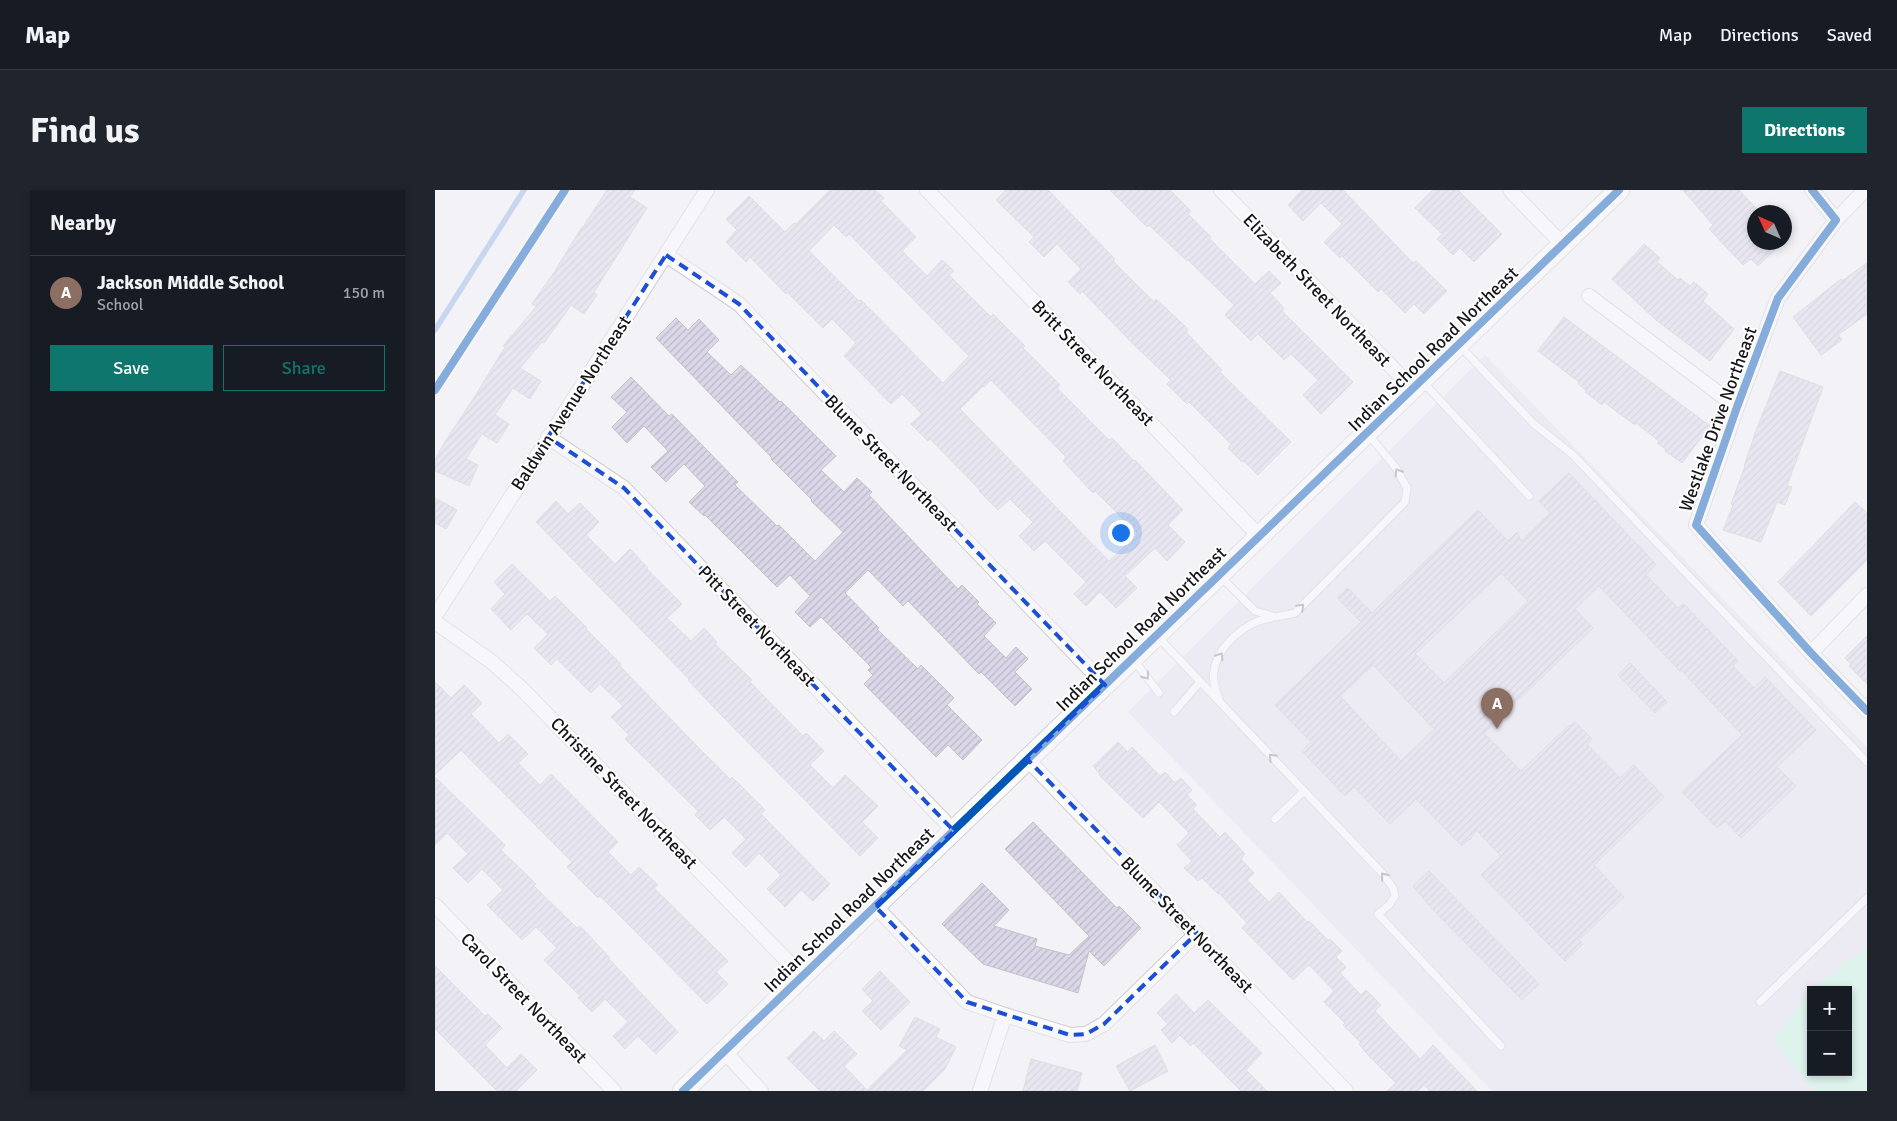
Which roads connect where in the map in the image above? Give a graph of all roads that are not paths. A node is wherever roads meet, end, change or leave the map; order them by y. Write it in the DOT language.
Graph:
graph roads {
  1 [pos="707,190"];
  2 [pos="927,190"];
  3 [pos="1221,190"];
  4 [pos="1510,190"];
  5 [pos="1619,190"];
  6 [pos="1812,190"];
  7 [pos="1865,190"];
  8 [pos="1836,220"];
  9 [pos="1562,244"];
  10 [pos="666,255"];
  11 [pos="1589,296"];
  12 [pos="1459,345"];
  13 [pos="1417,385"];
  14 [pos="1737,407"];
  15 [pos="1367,433"];
  16 [pos="548,437"];
  17 [pos="1529,496"];
  18 [pos="1259,536"];
  19 [pos="1219,575"];
  20 [pos="1867,595"];
  21 [pos="435,616"];
  22 [pos="1276,617"];
  23 [pos="435,622"];
  24 [pos="1156,635"];
  25 [pos="1811,653"];
  26 [pos="1133,658"];
  27 [pos="1200,682"];
  28 [pos="1105,685"];
  29 [pos="1159,693"];
  30 [pos="1219,702"];
  31 [pos="1867,711"];
  32 [pos="1174,712"];
  33 [pos="1027,759"];
  34 [pos="1867,762"];
  35 [pos="1304,791"];
  36 [pos="1275,818"];
  37 [pos="954,831"];
  38 [pos="1867,898"];
  39 [pos="435,905"];
  40 [pos="875,906"];
  41 [pos="1197,934"];
  42 [pos="802,976"];
  43 [pos="1760,1002"];
  44 [pos="1005,1015"];
  45 [pos="1501,1046"];
  46 [pos="724,1052"];
  47 [pos="614,1091"];
  48 [pos="683,1091"];
  49 [pos="761,1091"];
  50 [pos="979,1091"];
  51 [pos="1347,1091"];
  1 -- 10 [label="street, Baldwin Avenue Northeast"];
  2 -- 18 [label="street, Britt Street Northeast"];
  3 -- 13 [label="street, Elizabeth Street Northeast"];
  4 -- 9 [label="street"];
  5 -- 9 [label="street, Indian School Road Northeast"];
  6 -- 8 [label="street"];
  7 -- 8 [label="street, Westlake Drive Northeast"];
  8 -- 14 [label="street, Westlake Drive Northeast"];
  9 -- 12 [label="street, Indian School Road Northeast"];
  10 -- 16 [label="street, Baldwin Avenue Northeast"];
  10 -- 28 [label="street, Blume Street Northeast"];
  11 -- 14 [label="street"];
  12 -- 13 [label="street, Indian School Road Northeast"];
  12 -- 34 [label="lane"];
  13 -- 15 [label="street, Indian School Road Northeast"];
  13 -- 17 [label="lane"];
  14 -- 25 [label="street, Westlake Drive Northeast"];
  15 -- 18 [label="street, Indian School Road Northeast"];
  22 -- 15 [label="lane, one-way"];
  16 -- 21 [label="street, Baldwin Avenue Northeast"];
  16 -- 37 [label="street, Pitt Street Northeast"];
  18 -- 19 [label="street, Indian School Road Northeast"];
  19 -- 22 [label="lane"];
  19 -- 24 [label="street, Indian School Road Northeast"];
  20 -- 25 [label="street"];
  30 -- 22 [label="lane, one-way"];
  23 -- 42 [label="street, Christine Street Northeast"];
  24 -- 26 [label="street, Indian School Road Northeast"];
  24 -- 27 [label="lane"];
  25 -- 31 [label="street, Westlake Drive Northeast"];
  26 -- 28 [label="street, Indian School Road Northeast"];
  26 -- 29 [label="lane, one-way"];
  27 -- 30 [label="lane"];
  27 -- 32 [label="lane"];
  28 -- 33 [label="street, Indian School Road Northeast"];
  35 -- 30 [label="lane, one-way"];
  33 -- 37 [label="street, Indian School Road Northeast"];
  33 -- 41 [label="street, Blume Street Northeast"];
  35 -- 36 [label="lane"];
  45 -- 35 [label="lane, one-way"];
  37 -- 40 [label="street, Indian School Road Northeast"];
  38 -- 43 [label="lane"];
  39 -- 47 [label="street, Carol Street Northeast"];
  40 -- 42 [label="street, Indian School Road Northeast"];
  40 -- 44 [label="street"];
  41 -- 44 [label="street"];
  41 -- 51 [label="street, Blume Street Northeast"];
  42 -- 46 [label="street, Indian School Road Northeast"];
  44 -- 50 [label="street"];
  46 -- 48 [label="street, Indian School Road Northeast"];
  46 -- 49 [label="street"];
}
